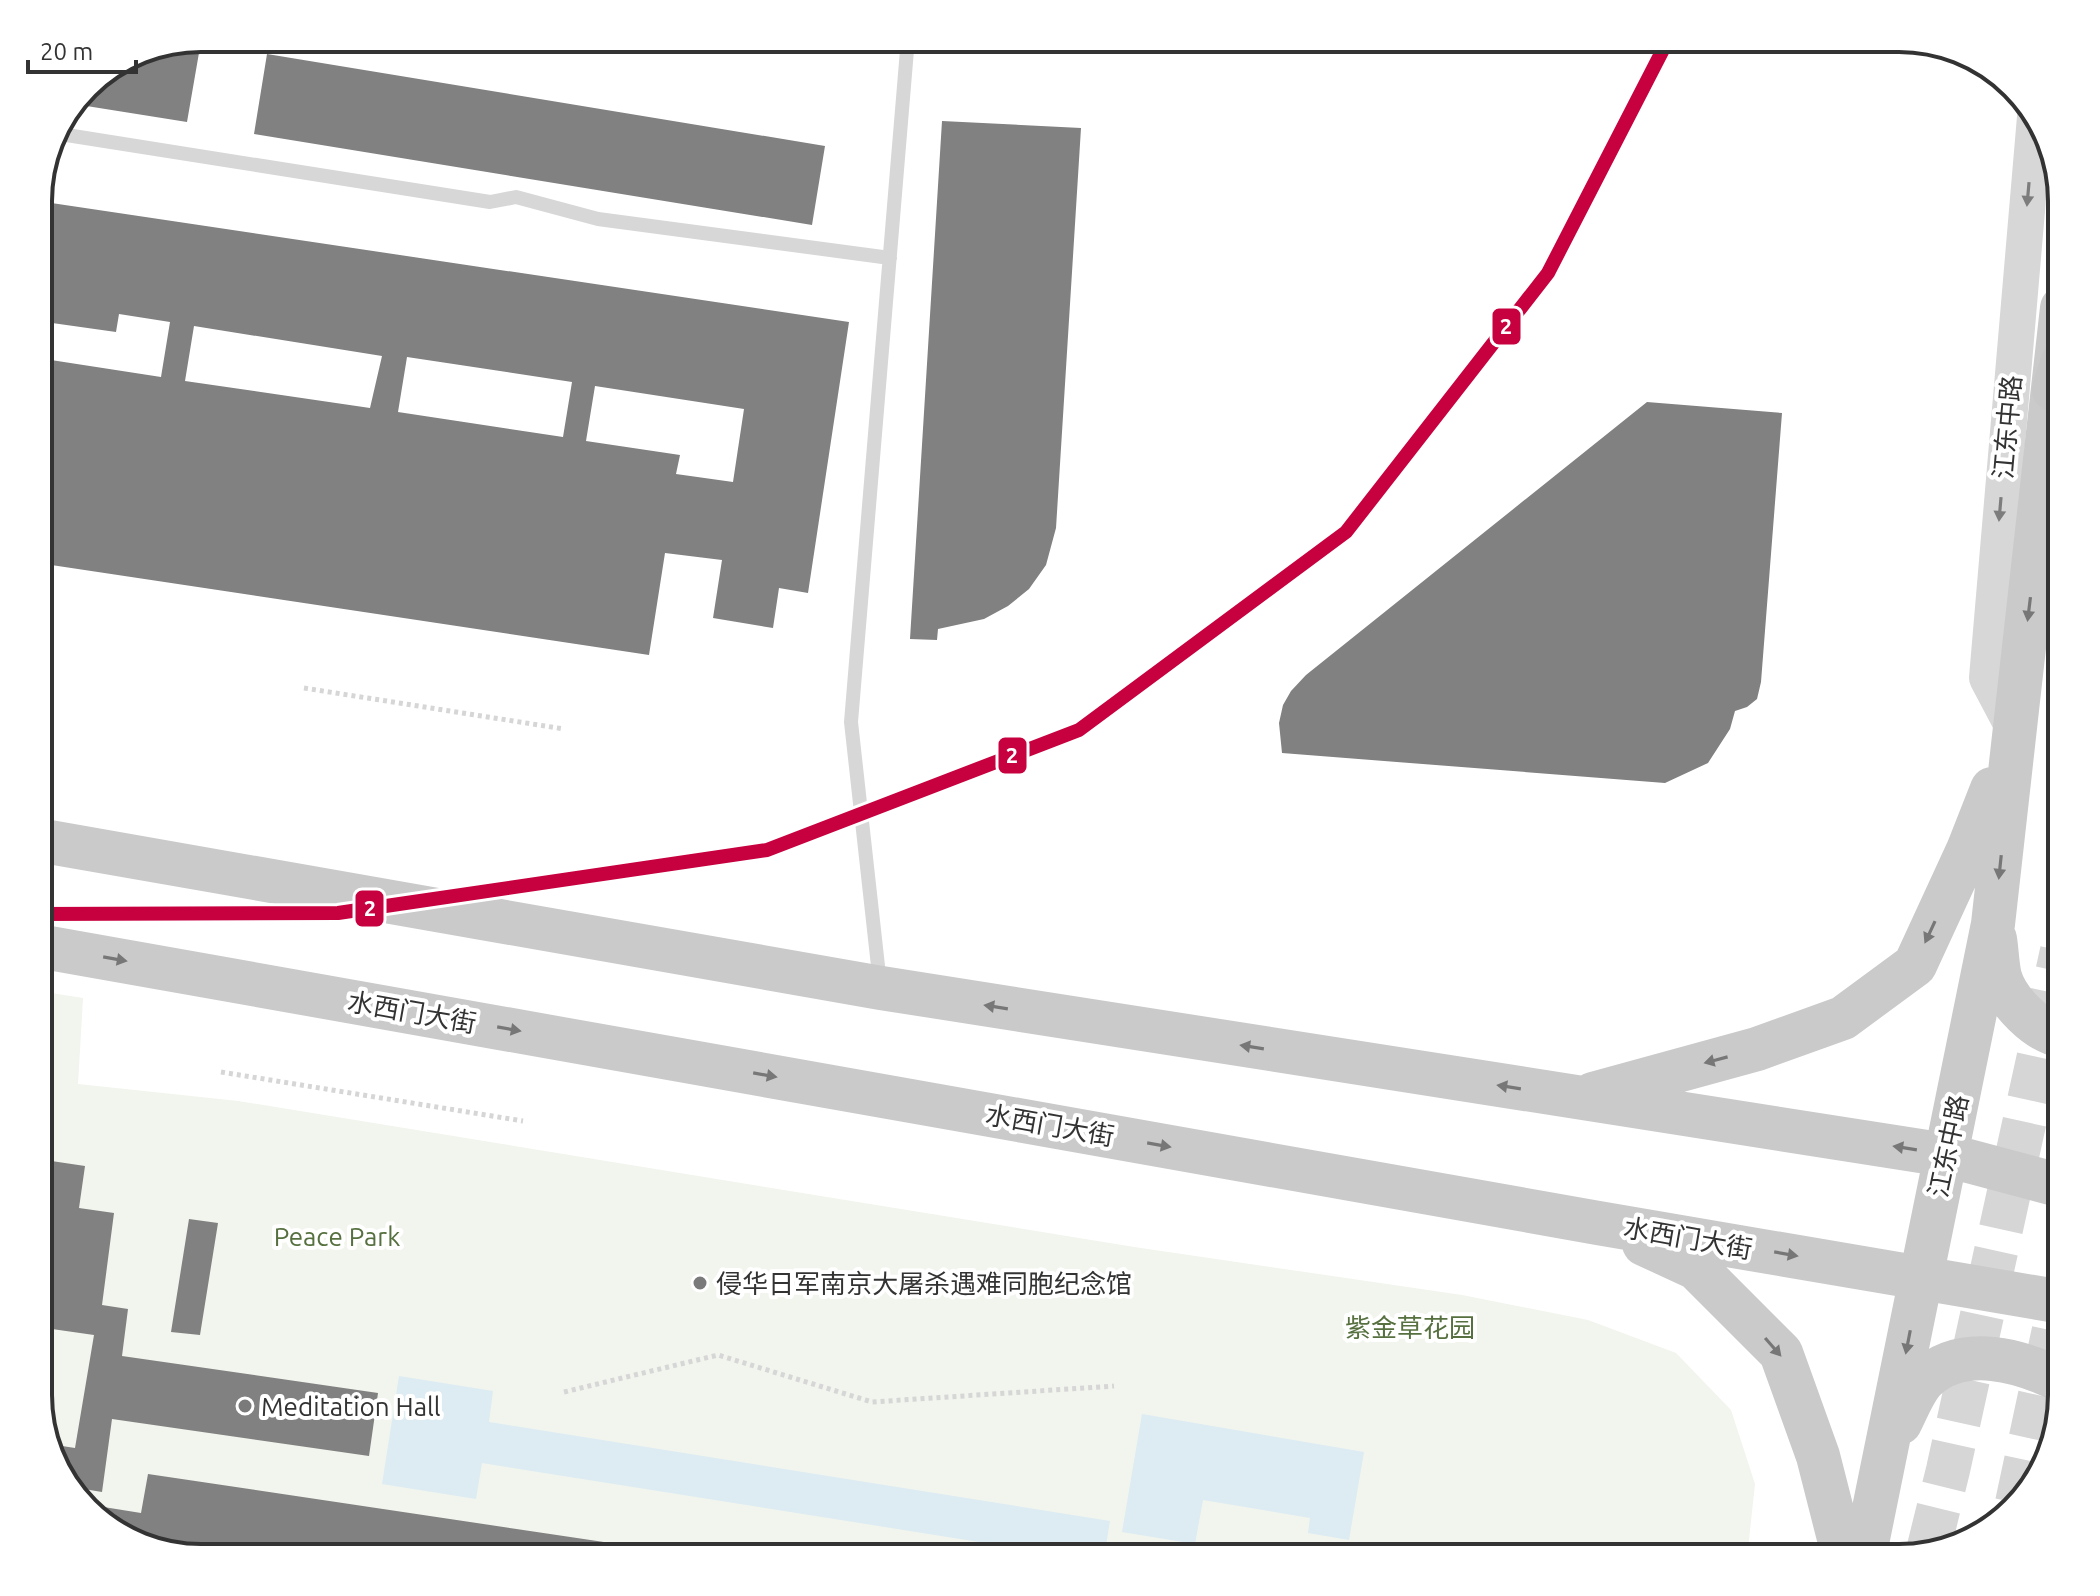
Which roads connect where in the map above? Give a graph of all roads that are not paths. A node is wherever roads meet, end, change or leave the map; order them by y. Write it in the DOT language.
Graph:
graph roads {
  1 [pos="907,52"];
  2 [pos="67,135"];
  3 [pos="2033,136"];
  4 [pos="890,258"];
  5 [pos="2048,459"];
  6 [pos="2015,731"];
  7 [pos="52,842"];
  8 [pos="1993,924"];
  9 [pos="52,948"];
  10 [pos="881,988"];
  11 [pos="2048,1032"];
  12 [pos="1578,1098"];
  13 [pos="1946,1155"];
  14 [pos="2048,1182"];
  15 [pos="1598,1223"];
  16 [pos="1921,1277"];
  17 [pos="2048,1300"];
  18 [pos="2048,1374"];
  19 [pos="1888,1444"];
  20 [pos="1840,1544"];
  21 [pos="1867,1544"];
  1 -- 4 [label="lane"];
  2 -- 4 [label="lane"];
  3 -- 6 [label="street, 江东中路, one-way"];
  4 -- 10 [label="lane"];
  5 -- 6 [label="main road, 江东中路, one-way"];
  6 -- 8 [label="main road, 江东中路, one-way"];
  6 -- 12 [label="main road, one-way"];
  7 -- 10 [label="main road"];
  8 -- 11 [label="main road"];
  8 -- 13 [label="main road, 江东中路"];
  9 -- 15 [label="main road, 水西门大街, one-way"];
  12 -- 10 [label="main road, one-way"];
  13 -- 12 [label="main road, one-way"];
  13 -- 14 [label="main road"];
  13 -- 16 [label="main road, 江东中路"];
  15 -- 16 [label="main road, 水西门大街, one-way"];
  15 -- 20 [label="main road, one-way"];
  16 -- 17 [label="main road, 水西门大街"];
  16 -- 19 [label="main road, 江东中路, one-way"];
  18 -- 19 [label="main road"];
  19 -- 21 [label="main road, 江东中路"];
}
